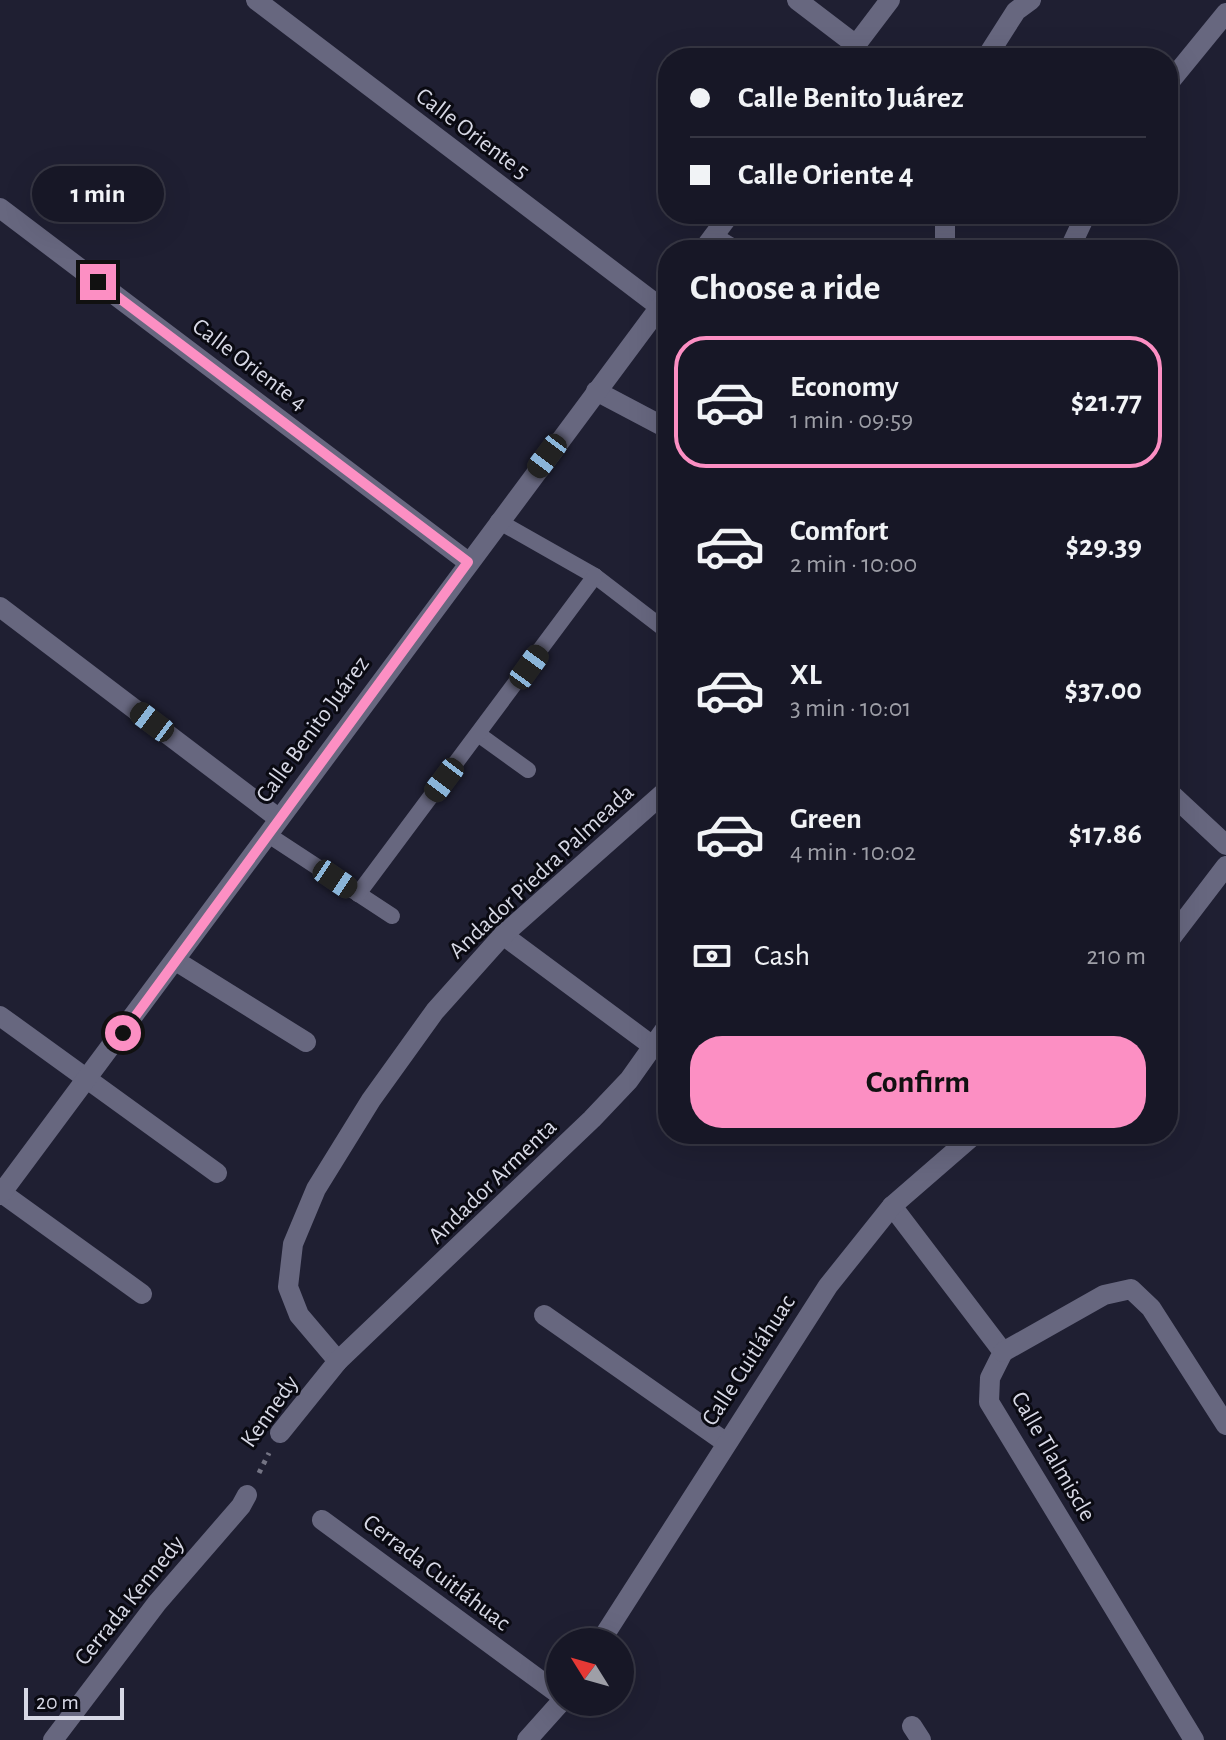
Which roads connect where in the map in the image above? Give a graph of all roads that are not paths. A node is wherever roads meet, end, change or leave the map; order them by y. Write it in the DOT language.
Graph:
graph roads {
  1 [pos="256,0"];
  2 [pos="797,0"];
  3 [pos="890,0"];
  4 [pos="1031,0"];
  5 [pos="1226,13"];
  6 [pos="848,48"];
  7 [pos="853,48"];
  8 [pos="992,48"];
  9 [pos="1178,72"];
  10 [pos="0,208"];
  11 [pos="658,297"];
  12 [pos="658,309"];
  13 [pos="596,391"];
  14 [pos="658,424"];
  15 [pos="498,521"];
  16 [pos="468,562"];
  17 [pos="595,576"];
  18 [pos="0,607"];
  19 [pos="658,624"];
  20 [pos="478,734"];
  21 [pos="528,770"];
  22 [pos="658,798"];
  23 [pos="1178,800"];
  24 [pos="272,826"];
  25 [pos="1226,845"];
  26 [pos="1226,866"];
  27 [pos="358,894"];
  28 [pos="392,916"];
  29 [pos="1178,929"];
  30 [pos="503,935"];
  31 [pos="176,961"];
  32 [pos="0,1016"];
  33 [pos="658,1041"];
  34 [pos="306,1042"];
  35 [pos="654,1047"];
  36 [pos="87,1081"];
  37 [pos="963,1144"];
  38 [pos="217,1173"];
  39 [pos="1,1194"];
  40 [pos="892,1206"];
  41 [pos="142,1294"];
  42 [pos="544,1315"];
  43 [pos="1003,1352"];
  44 [pos="338,1361"];
  45 [pos="1226,1425"];
  46 [pos="280,1433"];
  47 [pos="725,1442"];
  48 [pos="247,1495"];
  49 [pos="322,1520"];
  50 [pos="609,1628"];
  51 [pos="546,1685"];
  52 [pos="548,1716"];
  53 [pos="53,1740"];
  54 [pos="527,1740"];
  55 [pos="1194,1740"];
  1 -- 11 [label="street, Calle Oriente 5"];
  2 -- 6 [label="street"];
  3 -- 7 [label="street"];
  4 -- 8 [label="street"];
  5 -- 9 [label="street"];
  10 -- 16 [label="street, Calle Oriente 4"];
  12 -- 13 [label="street, Calle Benito Juárez"];
  13 -- 14 [label="street"];
  13 -- 15 [label="street, Calle Benito Juárez"];
  15 -- 16 [label="street, Calle Benito Juárez"];
  15 -- 17 [label="lane"];
  16 -- 24 [label="street, Calle Benito Juárez"];
  17 -- 19 [label="lane"];
  17 -- 20 [label="lane"];
  18 -- 24 [label="street"];
  20 -- 21 [label="lane"];
  20 -- 27 [label="lane"];
  22 -- 30 [label="street, Andador Piedra Palmeada"];
  23 -- 25 [label="street"];
  24 -- 27 [label="lane"];
  24 -- 31 [label="street, Calle Benito Juárez"];
  26 -- 29 [label="street"];
  27 -- 28 [label="lane"];
  30 -- 35 [label="street"];
  30 -- 44 [label="street, Andador Piedra Palmeada"];
  31 -- 34 [label="street"];
  31 -- 36 [label="street, Calle Benito Juárez"];
  32 -- 36 [label="street"];
  33 -- 35 [label="street, Andador Armenta"];
  35 -- 44 [label="street, Andador Armenta"];
  36 -- 38 [label="street"];
  36 -- 39 [label="street, Calle Benito Juárez"];
  37 -- 40 [label="street, Calle Cuitláhuac"];
  39 -- 41 [label="street"];
  40 -- 43 [label="street"];
  40 -- 47 [label="street, Calle Cuitláhuac"];
  42 -- 47 [label="street"];
  43 -- 45 [label="street"];
  43 -- 55 [label="street, Calle Tlalmiscle"];
  44 -- 46 [label="street, Kennedy"];
  47 -- 50 [label="street, Calle Cuitláhuac"];
  48 -- 53 [label="street, Cerrada Kennedy"];
  49 -- 51 [label="street, Cerrada Cuitláhuac"];
  52 -- 54 [label="street"];
}
